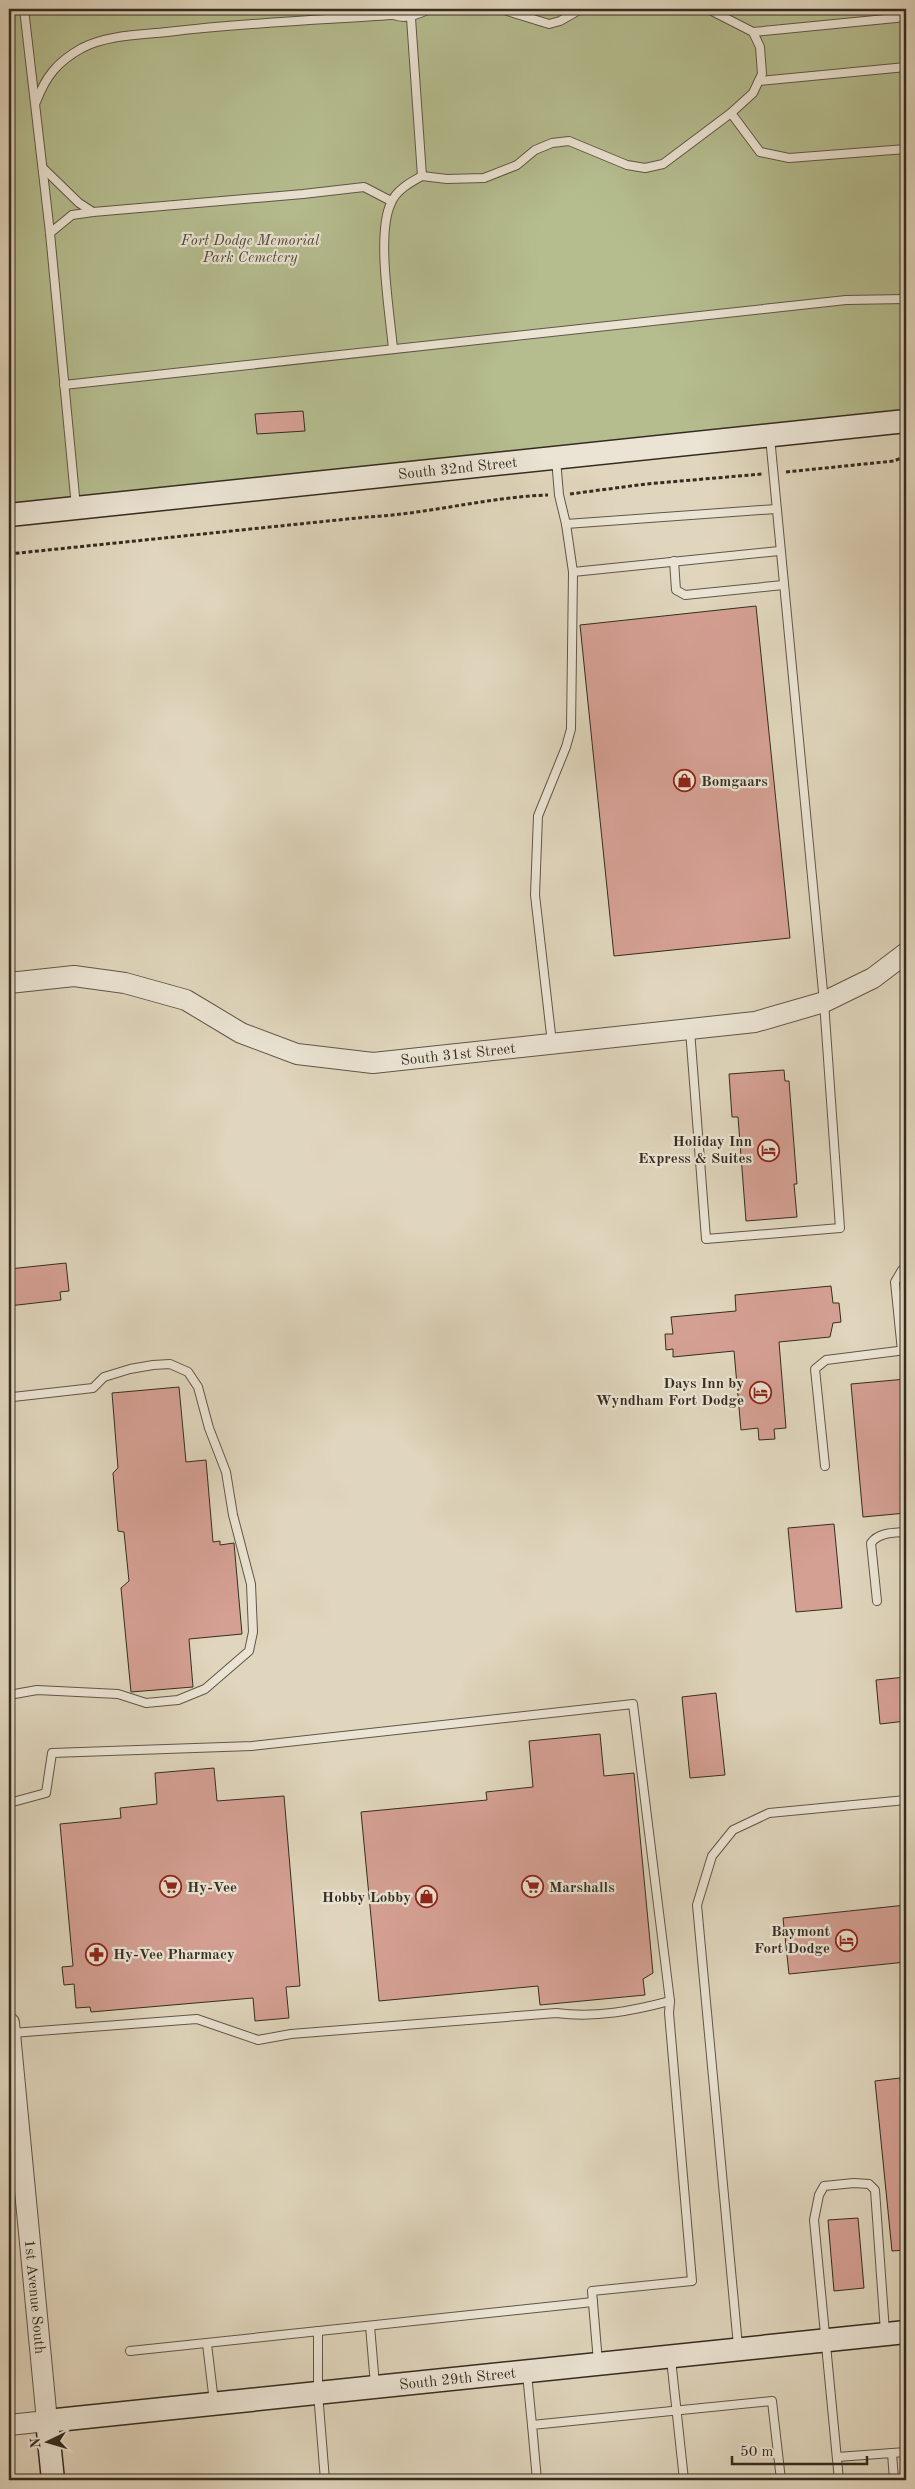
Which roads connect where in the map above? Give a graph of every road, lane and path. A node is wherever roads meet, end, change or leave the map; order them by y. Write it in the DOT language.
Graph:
graph roads {
  1 [pos="24,9"];
  2 [pos="381,9"];
  3 [pos="430,9"];
  4 [pos="501,9"];
  5 [pos="581,9"];
  6 [pos="708,9"];
  7 [pos="724,12"];
  8 [pos="392,16"];
  9 [pos="906,17"];
  10 [pos="411,18"];
  11 [pos="752,32"];
  12 [pos="906,67"];
  13 [pos="759,81"];
  14 [pos="35,104"];
  15 [pos="731,113"];
  16 [pos="906,149"];
  17 [pos="43,168"];
  18 [pos="422,176"];
  19 [pos="391,201"];
  20 [pos="93,212"];
  21 [pos="50,233"];
  22 [pos="906,299"];
  23 [pos="393,349"];
  24 [pos="64,385"];
  25 [pos="906,421"];
  26 [pos="770,435"];
  27 [pos="906,456"];
  28 [pos="556,457"];
  29 [pos="772,473"];
  30 [pos="558,495"];
  31 [pos="76,508"];
  32 [pos="776,509"];
  33 [pos="9,514"];
  34 [pos="566,524"];
  35 [pos="780,551"];
  36 [pos="9,554"];
  37 [pos="674,561"];
  38 [pos="573,572"];
  39 [pos="783,585"];
  40 [pos="906,953"];
  41 [pos="9,983"];
  42 [pos="824,1002"];
  43 [pos="690,1029"];
  44 [pos="552,1044"];
  45 [pos="906,1270"];
  46 [pos="904,1351"];
  47 [pos="9,1400"];
  48 [pos="825,1466"];
  49 [pos="906,1532"];
  50 [pos="877,1601"];
  51 [pos="9,1695"];
  52 [pos="906,1800"];
  53 [pos="9,1803"];
  54 [pos="670,2001"];
  55 [pos="9,2028"];
  56 [pos="593,2302"];
  57 [pos="370,2326"];
  58 [pos="318,2331"];
  59 [pos="896,2333"];
  60 [pos="827,2340"];
  61 [pos="207,2344"];
  62 [pos="738,2350"];
  63 [pos="130,2351"];
  64 [pos="671,2356"];
  65 [pos="598,2364"];
  66 [pos="527,2372"];
  67 [pos="375,2387"];
  68 [pos="318,2393"];
  69 [pos="214,2404"];
  70 [pos="677,2410"];
  71 [pos="47,2421"];
  72 [pos="9,2425"];
  73 [pos="532,2425"];
  74 [pos="906,2452"];
  75 [pos="892,2453"];
  76 [pos="837,2457"];
  77 [pos="53,2480"];
  78 [pos="325,2480"];
  79 [pos="537,2480"];
  80 [pos="684,2480"];
  81 [pos="781,2480"];
  82 [pos="840,2480"];
  83 [pos="894,2480"];
  1 -- 14 [label="lane"];
  2 -- 8 [label="lane"];
  3 -- 10 [label="lane"];
  4 -- 5 [label="lane"];
  6 -- 7 [label="lane"];
  7 -- 11 [label="lane"];
  8 -- 10 [label="lane"];
  8 -- 14 [label="lane"];
  9 -- 11 [label="lane"];
  10 -- 18 [label="lane"];
  11 -- 13 [label="lane"];
  12 -- 13 [label="lane"];
  13 -- 15 [label="lane"];
  14 -- 17 [label="lane"];
  15 -- 16 [label="lane"];
  15 -- 18 [label="lane"];
  17 -- 20 [label="lane"];
  17 -- 21 [label="lane"];
  18 -- 19 [label="lane"];
  19 -- 20 [label="lane"];
  19 -- 23 [label="lane"];
  20 -- 21 [label="lane"];
  21 -- 24 [label="lane"];
  22 -- 23 [label="lane"];
  23 -- 24 [label="lane"];
  24 -- 31 [label="lane"];
  25 -- 26 [label="main road, South 32nd Street"];
  26 -- 28 [label="main road, South 32nd Street"];
  26 -- 29 [label="lane"];
  27 -- 29 [label="path"];
  28 -- 30 [label="lane"];
  28 -- 31 [label="main road, South 32nd Street"];
  29 -- 30 [label="path"];
  29 -- 32 [label="lane"];
  30 -- 34 [label="lane"];
  30 -- 36 [label="path"];
  31 -- 33 [label="main road, South 32nd Street"];
  32 -- 34 [label="lane"];
  32 -- 35 [label="lane"];
  34 -- 38 [label="lane"];
  35 -- 37 [label="lane"];
  35 -- 39 [label="lane"];
  37 -- 38 [label="lane"];
  37 -- 39 [label="lane"];
  38 -- 44 [label="lane"];
  39 -- 42 [label="lane"];
  40 -- 42 [label="street, South 31st Street"];
  41 -- 44 [label="street, South 31st Street"];
  42 -- 43 [label="street, South 31st Street"];
  42 -- 43 [label="lane"];
  43 -- 44 [label="street, South 31st Street"];
  45 -- 46 [label="lane"];
  46 -- 48 [label="lane"];
  47 -- 51 [label="lane"];
  49 -- 50 [label="lane"];
  52 -- 62 [label="lane"];
  53 -- 54 [label="lane"];
  54 -- 55 [label="lane"];
  54 -- 56 [label="lane"];
  55 -- 71 [label="street, 1st Avenue South"];
  56 -- 57 [label="lane"];
  56 -- 65 [label="lane"];
  57 -- 58 [label="lane"];
  57 -- 67 [label="lane"];
  58 -- 61 [label="lane"];
  58 -- 68 [label="lane"];
  59 -- 60 [label="main road, South 29th Street"];
  59 -- 60 [label="lane"];
  60 -- 62 [label="main road, South 29th Street"];
  60 -- 76 [label="lane"];
  61 -- 63 [label="lane"];
  61 -- 69 [label="lane"];
  62 -- 64 [label="main road, South 29th Street"];
  64 -- 65 [label="main road, South 29th Street"];
  64 -- 70 [label="lane"];
  65 -- 66 [label="main road, South 29th Street"];
  66 -- 67 [label="main road, South 29th Street"];
  66 -- 73 [label="lane"];
  67 -- 68 [label="main road, South 29th Street"];
  68 -- 69 [label="main road, South 29th Street"];
  68 -- 78 [label="lane"];
  69 -- 71 [label="main road, South 29th Street"];
  70 -- 73 [label="lane"];
  70 -- 80 [label="lane"];
  70 -- 81 [label="lane"];
  71 -- 72 [label="street, South 29th Street"];
  71 -- 77 [label="main road, 1st Avenue South"];
  73 -- 79 [label="lane"];
  74 -- 75 [label="lane"];
  75 -- 76 [label="lane"];
  75 -- 83 [label="lane"];
  76 -- 82 [label="lane"];
}
